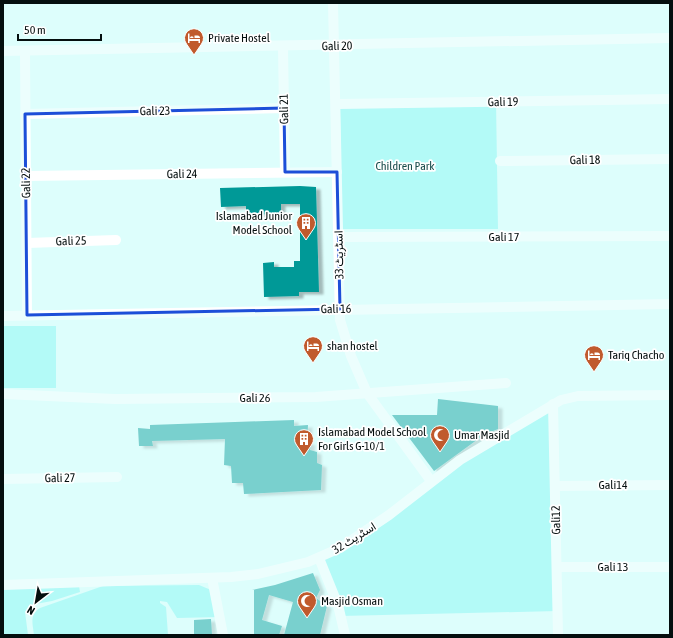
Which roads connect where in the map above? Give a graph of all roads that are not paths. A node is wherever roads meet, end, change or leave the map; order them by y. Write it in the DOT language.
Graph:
graph roads {
  1 [pos="334,3"];
  2 [pos="670,38"];
  3 [pos="283,46"];
  4 [pos="335,46"];
  5 [pos="3,51"];
  6 [pos="25,51"];
  7 [pos="670,99"];
  8 [pos="337,104"];
  9 [pos="284,108"];
  10 [pos="25,114"];
  11 [pos="670,160"];
  12 [pos="500,161"];
  13 [pos="284,172"];
  14 [pos="338,172"];
  15 [pos="26,176"];
  16 [pos="670,236"];
  17 [pos="338,237"];
  18 [pos="116,240"];
  19 [pos="27,243"];
  20 [pos="670,304"];
  21 [pos="340,309"];
  22 [pos="28,315"];
  23 [pos="3,316"];
  24 [pos="506,383"];
  25 [pos="367,393"];
  26 [pos="3,394"];
  27 [pos="670,396"];
  28 [pos="553,404"];
  29 [pos="117,477"];
  30 [pos="3,479"];
  31 [pos="431,481"];
  32 [pos="670,485"];
  33 [pos="555,486"];
  34 [pos="319,558"];
  35 [pos="557,567"];
  36 [pos="670,568"];
  37 [pos="212,578"];
  38 [pos="3,585"];
  39 [pos="223,635"];
  40 [pos="345,635"];
  41 [pos="558,635"];
  1 -- 4 [label="street, اسٹریٹ 33"];
  2 -- 4 [label="street, Gali 20"];
  3 -- 4 [label="street, Gali 20"];
  3 -- 6 [label="street, Gali 20"];
  3 -- 9 [label="street, Gali 21"];
  4 -- 8 [label="street, اسٹریٹ 33"];
  5 -- 6 [label="street, Gali 20"];
  6 -- 10 [label="street, Gali 22"];
  7 -- 8 [label="street, Gali 19"];
  8 -- 14 [label="street, اسٹریٹ 33"];
  9 -- 10 [label="street, Gali 23"];
  9 -- 13 [label="street, Gali 21"];
  10 -- 15 [label="street, Gali 22"];
  11 -- 12 [label="street, Gali 18"];
  13 -- 14 [label="street, Gali 24"];
  13 -- 15 [label="street, Gali 24"];
  14 -- 17 [label="street, اسٹریٹ 33"];
  15 -- 19 [label="street, Gali 22"];
  16 -- 17 [label="street, Gali 17"];
  17 -- 21 [label="street, اسٹریٹ 33"];
  18 -- 19 [label="street, Gali 25"];
  19 -- 22 [label="street, Gali 22"];
  20 -- 21 [label="street, Gali 16"];
  21 -- 22 [label="street, Gali 16"];
  21 -- 25 [label="street, اسٹریٹ 33"];
  22 -- 23 [label="street, Gali 16"];
  24 -- 25 [label="street, Gali 26"];
  25 -- 26 [label="street, Gali 26"];
  25 -- 31 [label="street, اسٹریٹ 33"];
  27 -- 28 [label="street, اسٹریٹ 32"];
  28 -- 31 [label="street, اسٹریٹ 32"];
  28 -- 33 [label="street, Gali12"];
  29 -- 30 [label="street, Gali 27"];
  31 -- 34 [label="street, اسٹریٹ 32"];
  32 -- 33 [label="street, Gali14"];
  33 -- 35 [label="street, Gali12"];
  34 -- 37 [label="street, اسٹریٹ 32"];
  34 -- 40 [label="street"];
  35 -- 36 [label="street, Gali 13"];
  35 -- 41 [label="street, Gali12"];
  37 -- 38 [label="street, اسٹریٹ 32"];
  37 -- 39 [label="street"];
}
